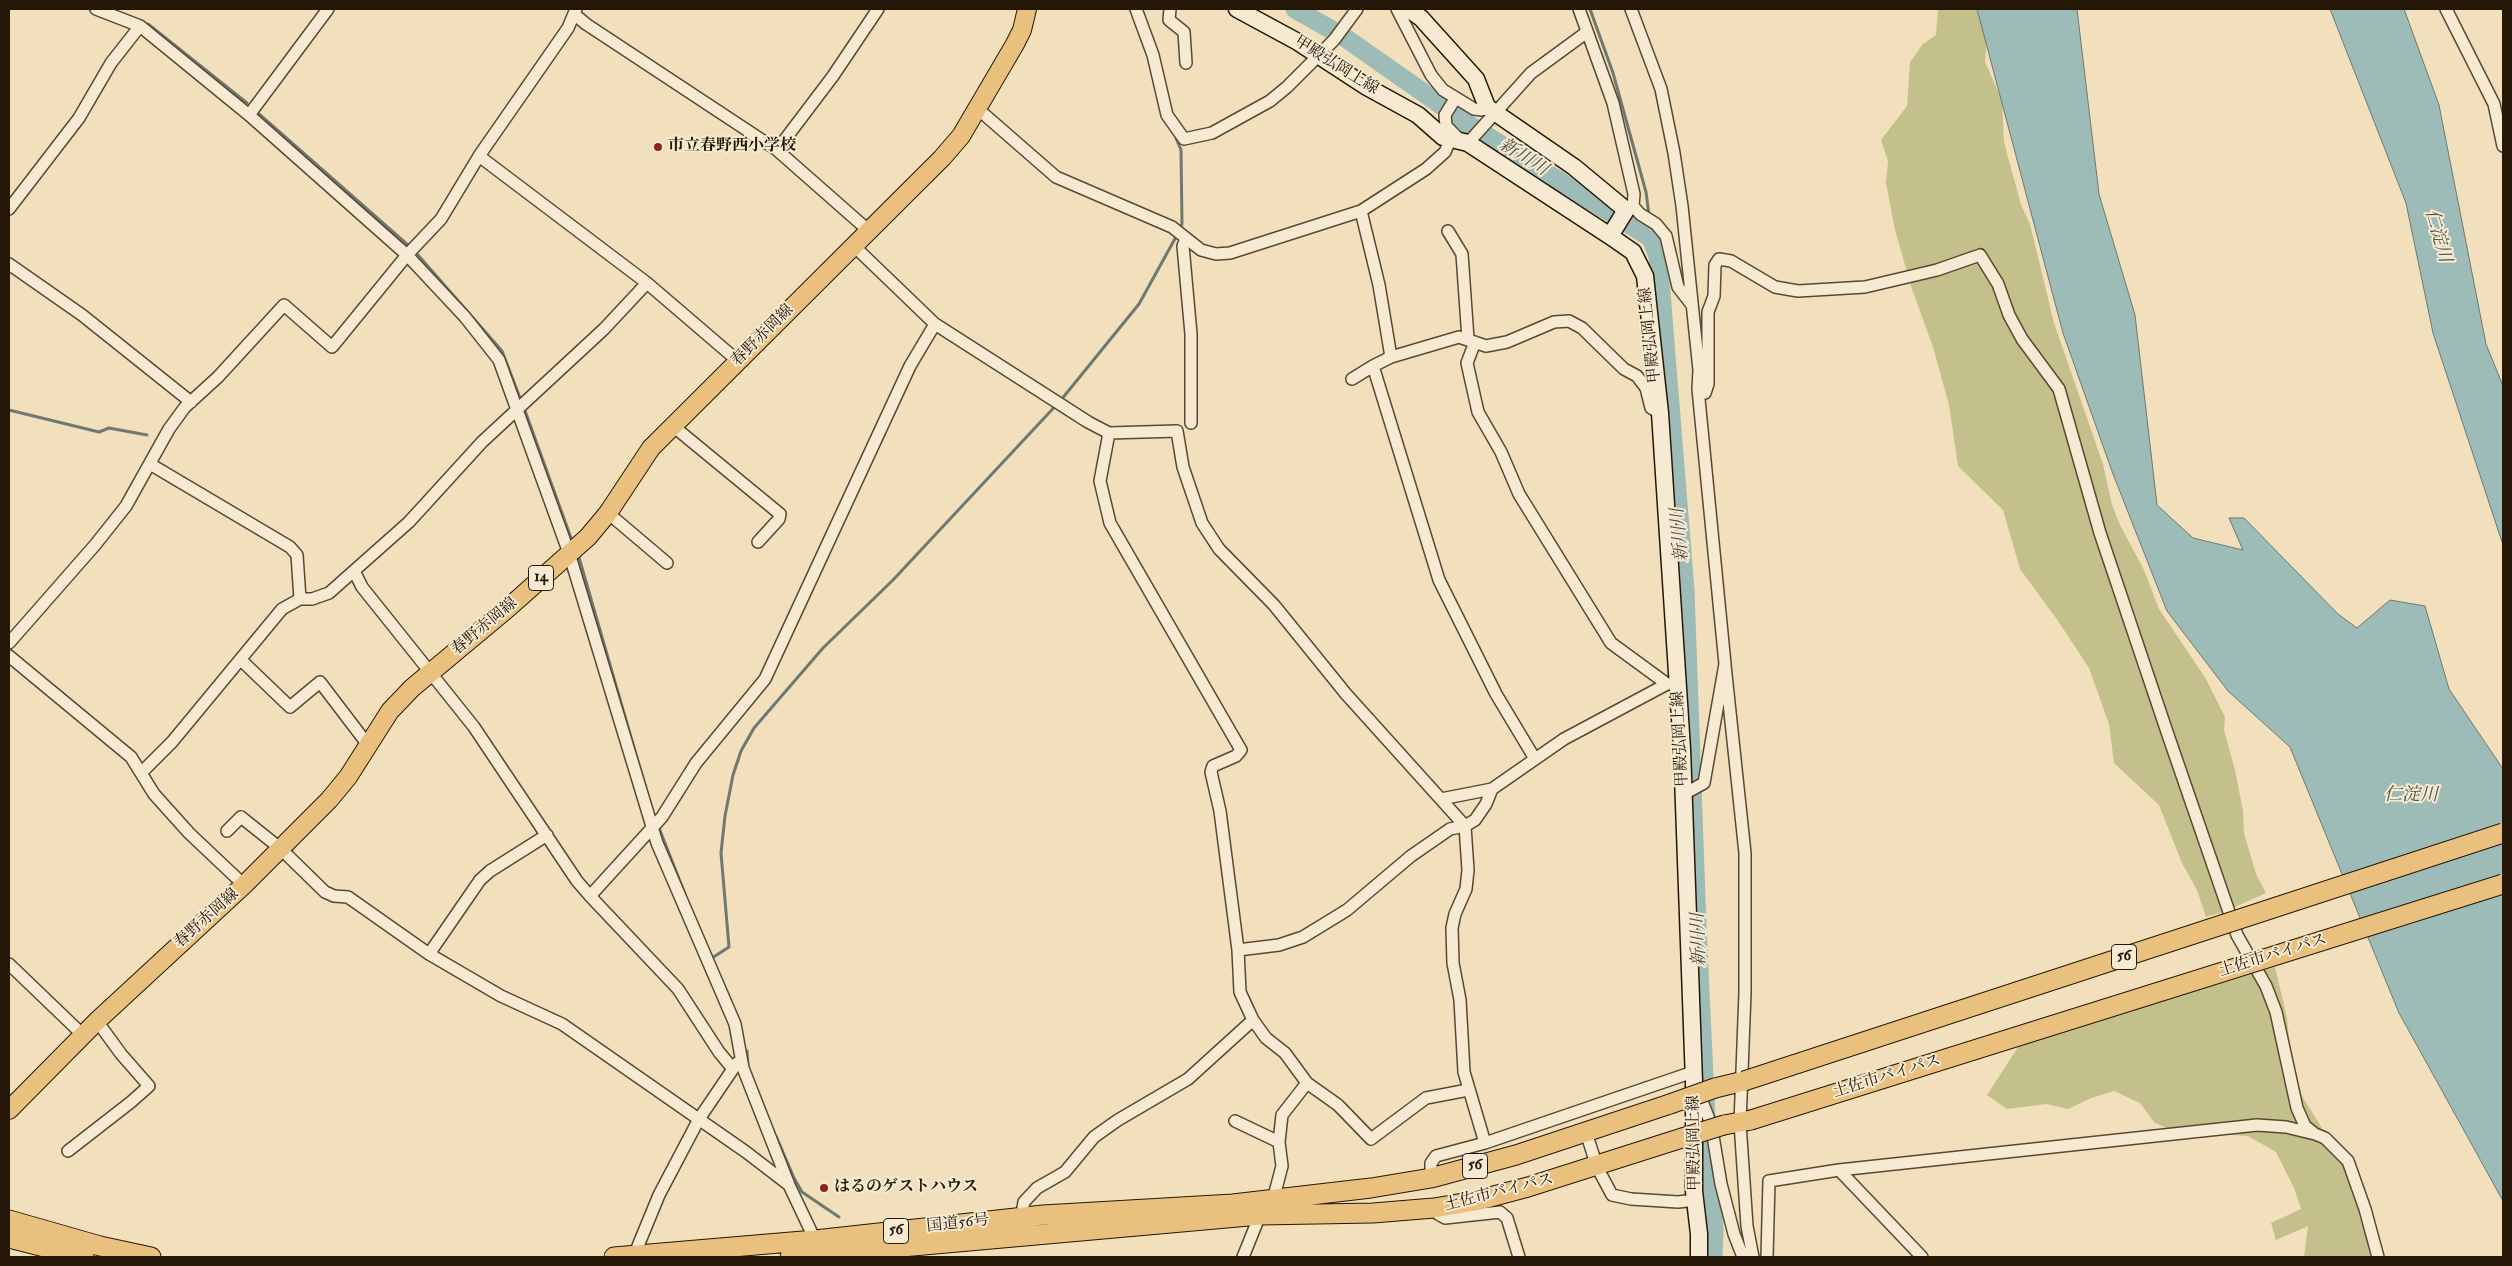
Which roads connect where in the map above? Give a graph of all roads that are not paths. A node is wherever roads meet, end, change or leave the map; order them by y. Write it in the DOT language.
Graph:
graph roads {
  1 [pos="328,9"];
  2 [pos="878,9"];
  3 [pos="1027,9"];
  4 [pos="1136,9"];
  5 [pos="1170,9"];
  6 [pos="1237,9"];
  7 [pos="1357,9"];
  8 [pos="1397,9"];
  9 [pos="1408,9"];
  10 [pos="1579,9"];
  11 [pos="1631,9"];
  12 [pos="2446,9"];
  13 [pos="103,10"];
  14 [pos="575,11"];
  15 [pos="140,26"];
  16 [pos="1587,32"];
  17 [pos="1318,56"];
  18 [pos="1186,63"];
  19 [pos="2499,100"];
  20 [pos="1450,107"];
  21 [pos="978,109"];
  22 [pos="1491,110"];
  23 [pos="249,115"];
  24 [pos="1468,137"];
  25 [pos="2503,144"];
  26 [pos="777,150"];
  27 [pos="479,156"];
  28 [pos="1629,208"];
  29 [pos="9,209"];
  30 [pos="1361,211"];
  31 [pos="869,231"];
  32 [pos="1448,231"];
  33 [pos="1610,236"];
  34 [pos="1184,237"];
  35 [pos="854,246"];
  36 [pos="408,255"];
  37 [pos="9,264"];
  38 [pos="647,282"];
  39 [pos="1692,305"];
  40 [pos="935,324"];
  41 [pos="1471,341"];
  42 [pos="1391,357"];
  43 [pos="738,361"];
  44 [pos="1373,366"];
  45 [pos="1352,379"];
  46 [pos="1698,389"];
  47 [pos="191,402"];
  48 [pos="517,409"];
  49 [pos="1660,413"];
  50 [pos="1191,423"];
  51 [pos="673,426"];
  52 [pos="1109,433"];
  53 [pos="150,464"];
  54 [pos="608,513"];
  55 [pos="758,542"];
  56 [pos="569,553"];
  57 [pos="667,563"];
  58 [pos="354,571"];
  59 [pos="300,599"];
  60 [pos="9,643"];
  61 [pos="9,656"];
  62 [pos="240,660"];
  63 [pos="1725,665"];
  64 [pos="431,673"];
  65 [pos="1673,684"];
  66 [pos="368,745"];
  67 [pos="1535,759"];
  68 [pos="141,772"];
  69 [pos="1492,789"];
  70 [pos="1684,794"];
  71 [pos="1441,799"];
  72 [pos="653,826"];
  73 [pos="1465,826"];
  74 [pos="227,831"];
  75 [pos="2503,833"];
  76 [pos="547,835"];
  77 [pos="281,849"];
  78 [pos="2503,884"];
  79 [pos="244,885"];
  80 [pos="590,896"];
  81 [pos="1238,950"];
  82 [pos="429,954"];
  83 [pos="9,964"];
  84 [pos="1253,1020"];
  85 [pos="97,1021"];
  86 [pos="84,1036"];
  87 [pos="742,1058"];
  88 [pos="733,1068"];
  89 [pos="1694,1077"];
  90 [pos="1743,1081"];
  91 [pos="1307,1083"];
  92 [pos="1468,1090"];
  93 [pos="9,1110"];
  94 [pos="699,1119"];
  95 [pos="1235,1122"];
  96 [pos="1738,1122"];
  97 [pos="1586,1132"];
  98 [pos="2316,1134"];
  99 [pos="1279,1142"];
  100 [pos="1485,1143"];
  101 [pos="68,1151"];
  102 [pos="1598,1167"];
  103 [pos="1839,1170"];
  104 [pos="1431,1178"];
  105 [pos="789,1185"];
  106 [pos="659,1195"];
  107 [pos="1273,1200"];
  108 [pos="1696,1200"];
  109 [pos="1434,1208"];
  110 [pos="1260,1215"];
  111 [pos="1021,1218"];
  112 [pos="9,1220"];
  113 [pos="648,1236"];
  114 [pos="9,1238"];
  115 [pos="820,1251"];
  116 [pos="639,1255"];
  117 [pos="84,1257"];
  118 [pos="151,1257"];
  119 [pos="614,1257"];
  120 [pos="790,1257"];
  121 [pos="1243,1257"];
  122 [pos="1519,1257"];
  123 [pos="1699,1257"];
  124 [pos="1743,1257"];
  125 [pos="1753,1257"];
  126 [pos="1767,1257"];
  127 [pos="1922,1257"];
  128 [pos="2378,1257"];
  1 -- 23 [label="street"];
  2 -- 26 [label="street"];
  3 -- 21 [label="main road, 春野赤岡線 / 14"];
  4 -- 17 [label="street"];
  5 -- 18 [label="street"];
  6 -- 17 [label="main road, 甲殿弘岡上線"];
  7 -- 17 [label="street"];
  8 -- 20 [label="street"];
  9 -- 22 [label="main road"];
  10 -- 16 [label="street"];
  11 -- 39 [label="street"];
  12 -- 19 [label="street"];
  13 -- 15 [label="street"];
  14 -- 26 [label="street"];
  14 -- 27 [label="street"];
  15 -- 23 [label="street"];
  15 -- 29 [label="street"];
  16 -- 22 [label="street"];
  16 -- 28 [label="street"];
  17 -- 24 [label="main road, 甲殿弘岡上線"];
  19 -- 25 [label="street"];
  20 -- 22 [label="street"];
  20 -- 24 [label="street"];
  21 -- 31 [label="main road, 春野赤岡線 / 14"];
  21 -- 34 [label="street"];
  22 -- 24 [label="street"];
  22 -- 28 [label="main road"];
  23 -- 36 [label="street"];
  24 -- 30 [label="street"];
  24 -- 33 [label="main road, 甲殿弘岡上線"];
  26 -- 31 [label="street"];
  27 -- 36 [label="street"];
  27 -- 38 [label="street"];
  28 -- 33 [label="main road"];
  28 -- 39 [label="street"];
  30 -- 34 [label="street"];
  30 -- 42 [label="street"];
  31 -- 35 [label="main road, 春野赤岡線 / 14"];
  32 -- 41 [label="street"];
  33 -- 49 [label="main road, 甲殿弘岡上線"];
  34 -- 50 [label="street"];
  35 -- 40 [label="street"];
  35 -- 43 [label="main road, 春野赤岡線 / 14"];
  36 -- 47 [label="street"];
  36 -- 48 [label="street"];
  37 -- 47 [label="street"];
  38 -- 43 [label="street"];
  38 -- 48 [label="street"];
  39 -- 46 [label="street"];
  40 -- 52 [label="street"];
  40 -- 72 [label="street"];
  41 -- 42 [label="street"];
  41 -- 49 [label="street"];
  41 -- 65 [label="street"];
  42 -- 44 [label="street"];
  43 -- 51 [label="main road, 春野赤岡線 / 14"];
  44 -- 45 [label="street"];
  44 -- 67 [label="street"];
  46 -- 63 [label="street"];
  46 -- 98 [label="street"];
  47 -- 53 [label="street"];
  48 -- 56 [label="street"];
  48 -- 58 [label="street"];
  49 -- 65 [label="main road, 甲殿弘岡上線"];
  51 -- 54 [label="main road, 春野赤岡線 / 14"];
  51 -- 55 [label="street"];
  52 -- 71 [label="street"];
  52 -- 81 [label="street"];
  53 -- 59 [label="street"];
  53 -- 60 [label="street"];
  54 -- 56 [label="main road, 春野赤岡線 / 14"];
  54 -- 57 [label="street"];
  56 -- 64 [label="main road, 春野赤岡線 / 14"];
  56 -- 72 [label="street"];
  58 -- 59 [label="street"];
  58 -- 64 [label="street"];
  59 -- 62 [label="street"];
  61 -- 68 [label="street"];
  62 -- 66 [label="street"];
  62 -- 68 [label="street"];
  63 -- 70 [label="street"];
  63 -- 90 [label="street"];
  64 -- 66 [label="main road, 春野赤岡線 / 14"];
  64 -- 76 [label="street"];
  65 -- 67 [label="street"];
  65 -- 70 [label="main road, 甲殿弘岡上線"];
  66 -- 77 [label="main road, 春野赤岡線 / 14"];
  67 -- 69 [label="street"];
  68 -- 79 [label="street"];
  69 -- 71 [label="street"];
  69 -- 73 [label="street"];
  70 -- 89 [label="main road, 甲殿弘岡上線"];
  71 -- 73 [label="street"];
  72 -- 80 [label="street"];
  72 -- 87 [label="street"];
  73 -- 81 [label="street"];
  73 -- 92 [label="street"];
  74 -- 77 [label="street"];
  75 -- 90 [label="highway, 土佐市バイパス / 56, bridge"];
  76 -- 80 [label="street"];
  76 -- 82 [label="street"];
  77 -- 79 [label="main road, 春野赤岡線 / 14"];
  77 -- 82 [label="street"];
  78 -- 96 [label="highway, 土佐市バイパス / 56, bridge"];
  79 -- 85 [label="main road, 春野赤岡線 / 14"];
  80 -- 88 [label="street"];
  81 -- 84 [label="street"];
  82 -- 94 [label="street"];
  83 -- 86 [label="street"];
  84 -- 91 [label="street"];
  84 -- 111 [label="street"];
  85 -- 86 [label="main road, 春野赤岡線 / 14"];
  85 -- 101 [label="street"];
  86 -- 93 [label="main road, 春野赤岡線 / 14"];
  87 -- 88 [label="street"];
  87 -- 105 [label="street"];
  88 -- 94 [label="street"];
  89 -- 100 [label="street"];
  89 -- 108 [label="main road, 甲殿弘岡上線"];
  89 -- 124 [label="street"];
  90 -- 96 [label="street"];
  90 -- 97 [label="highway, 土佐市バイパス / 56, bridge"];
  91 -- 92 [label="street"];
  91 -- 99 [label="street"];
  92 -- 100 [label="street"];
  94 -- 105 [label="street"];
  94 -- 106 [label="street"];
  95 -- 99 [label="street"];
  96 -- 102 [label="highway, 土佐市バイパス / 56, bridge"];
  96 -- 125 [label="street"];
  97 -- 102 [label="street"];
  97 -- 104 [label="highway, 土佐市バイパス / 56"];
  98 -- 103 [label="street"];
  98 -- 128 [label="street"];
  99 -- 107 [label="street"];
  100 -- 104 [label="street"];
  102 -- 108 [label="street"];
  102 -- 109 [label="highway, 土佐市バイパス / 56"];
  103 -- 126 [label="street"];
  103 -- 127 [label="street"];
  104 -- 107 [label="highway, 土佐市バイパス / 56"];
  105 -- 115 [label="street"];
  106 -- 113 [label="street"];
  106 -- 116 [label="street"];
  107 -- 110 [label="street"];
  107 -- 111 [label="highway, 国道56号 / 56"];
  108 -- 123 [label="main road, 甲殿弘岡上線"];
  109 -- 110 [label="highway, 土佐市バイパス / 56"];
  109 -- 122 [label="street"];
  110 -- 115 [label="highway, 国道56号 / 56"];
  110 -- 121 [label="street"];
  111 -- 115 [label="highway, 国道56号 / 56"];
  112 -- 118 [label="highway"];
  114 -- 117 [label="highway"];
  115 -- 116 [label="highway, 国道56号 / 56"];
  115 -- 120 [label="highway, 国道56号 / 56"];
  116 -- 119 [label="highway, 国道56号 / 56"];
}
